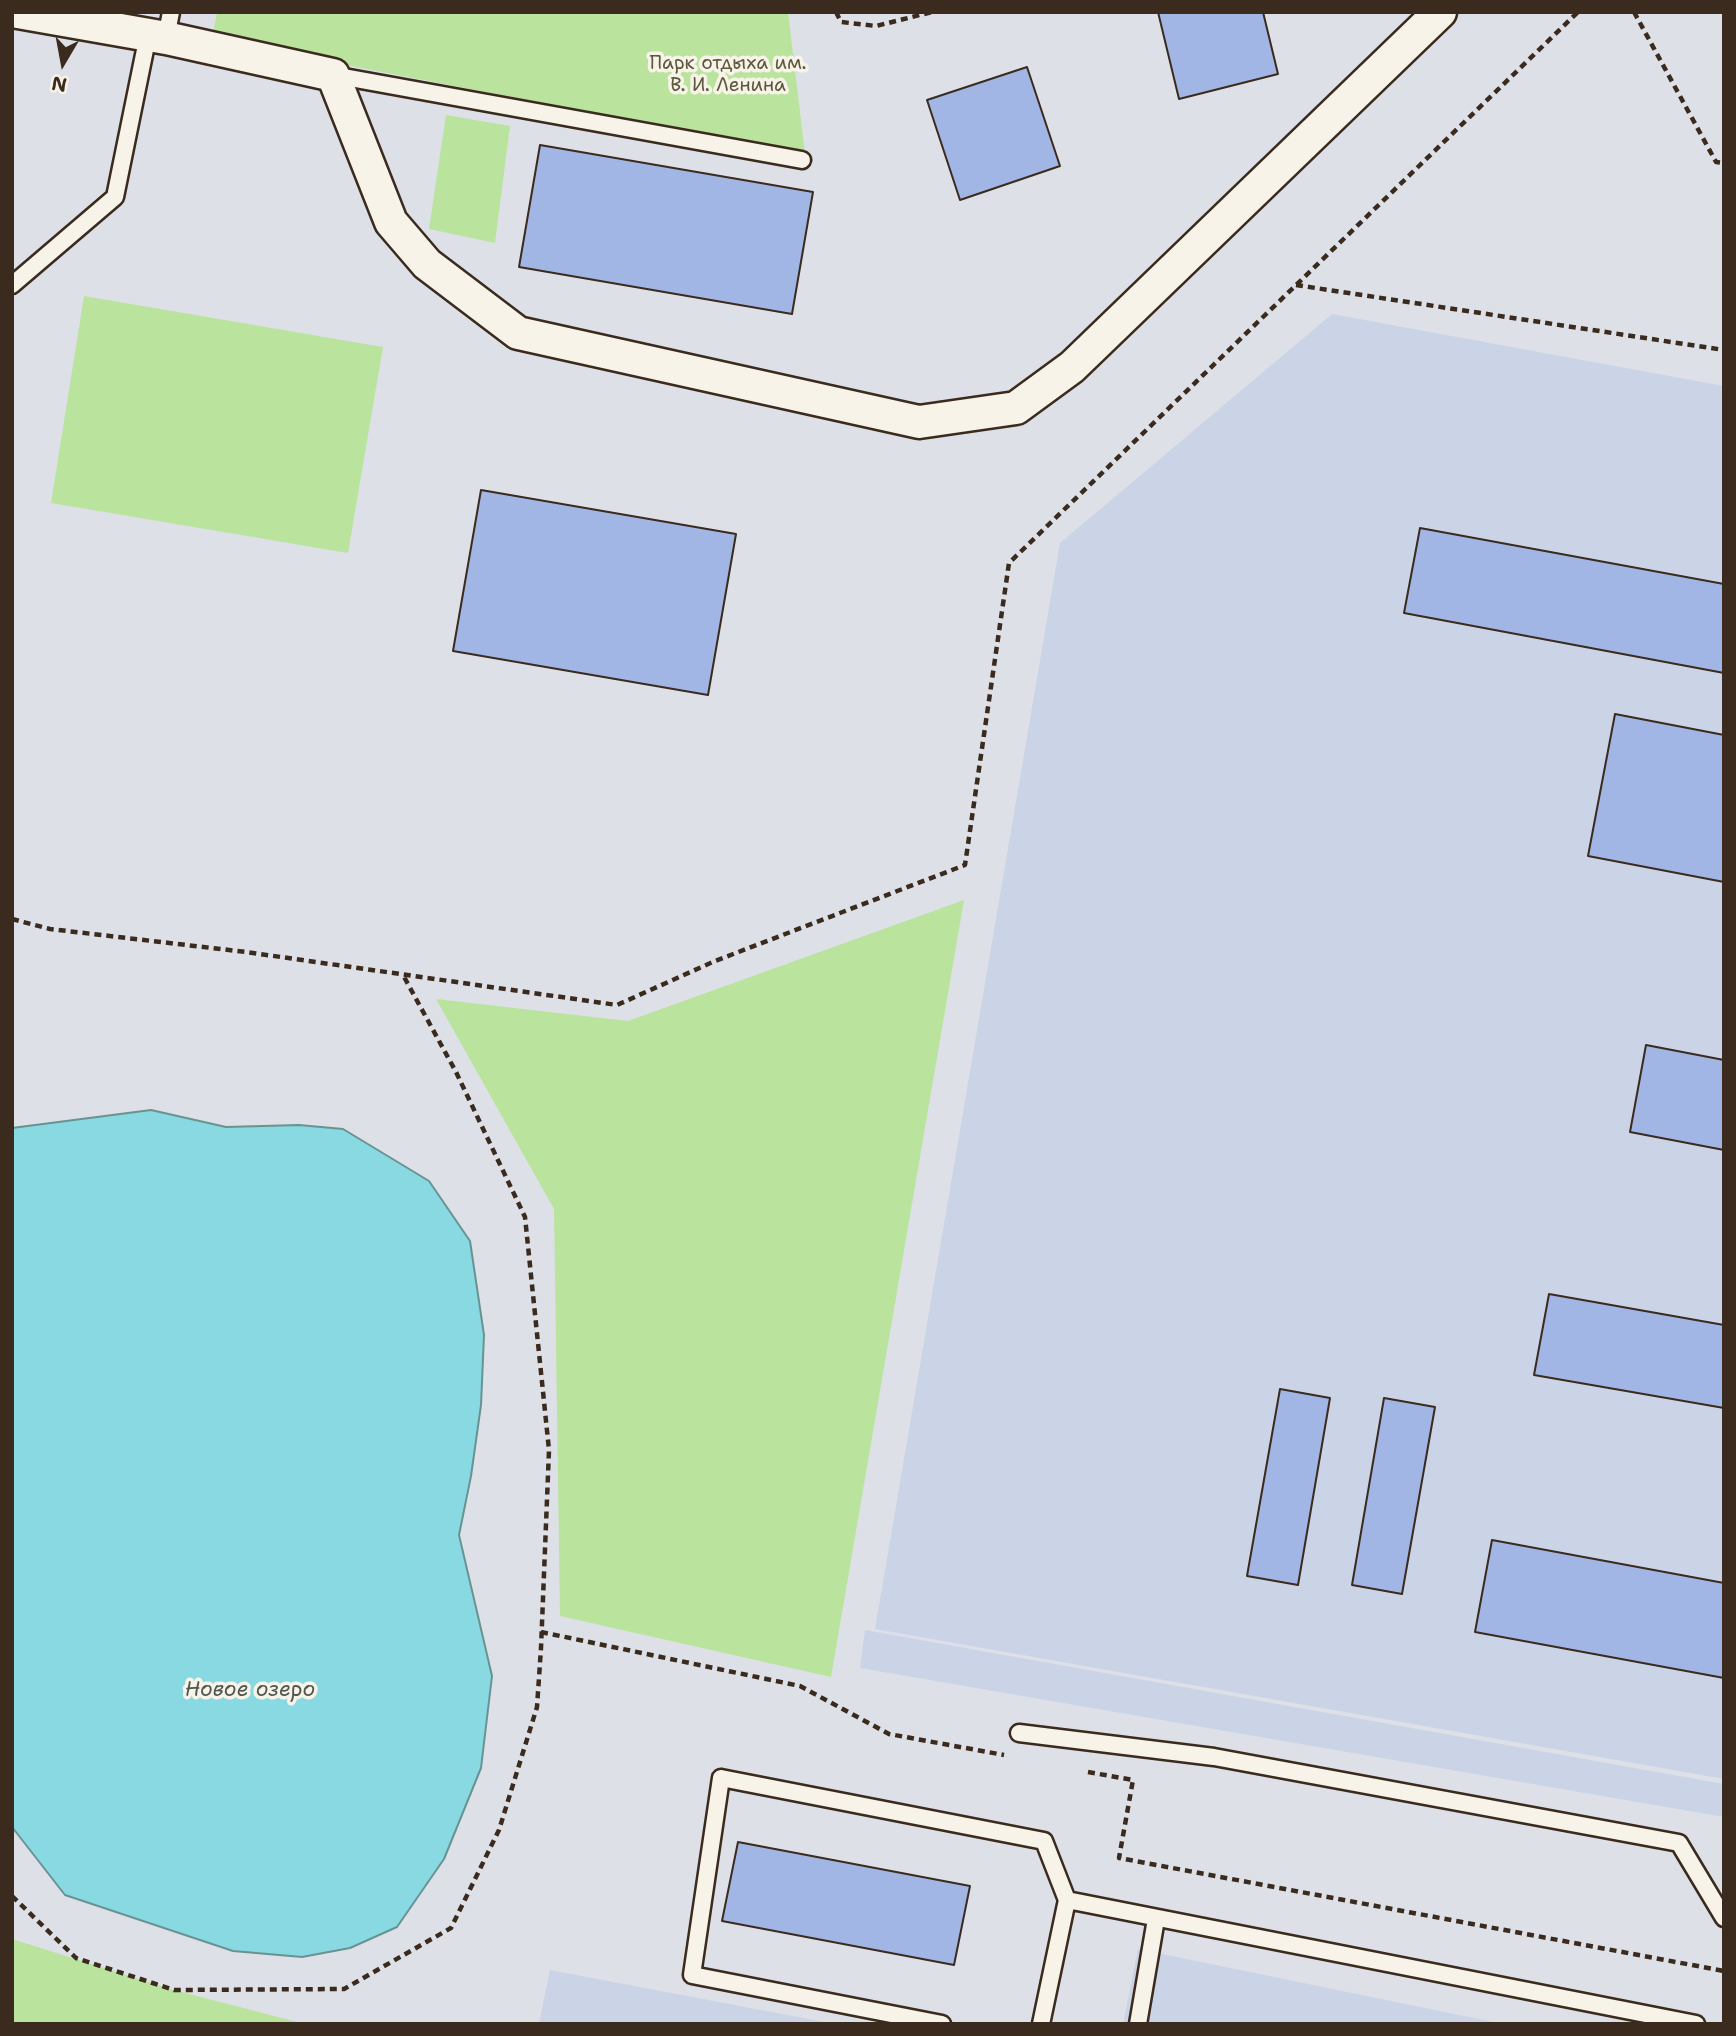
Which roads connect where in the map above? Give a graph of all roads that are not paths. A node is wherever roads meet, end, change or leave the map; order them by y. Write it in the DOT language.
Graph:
graph roads {
  1 [pos="18,12"];
  2 [pos="1440,12"];
  3 [pos="162,28"];
  4 [pos="333,75"];
  5 [pos="802,160"];
  6 [pos="12,285"];
  7 [pos="1019,1732"];
  8 [pos="1067,1900"];
  9 [pos="1724,1918"];
  10 [pos="1156,1919"];
  11 [pos="1652,2020"];
  12 [pos="942,2024"];
  13 [pos="1041,2024"];
  14 [pos="1138,2024"];
  15 [pos="1696,2024"];
  1 -- 3 [label="street"];
  2 -- 4 [label="street"];
  3 -- 4 [label="street"];
  3 -- 6 [label="lane"];
  4 -- 5 [label="lane"];
  7 -- 9 [label="lane"];
  8 -- 10 [label="lane"];
  8 -- 12 [label="lane"];
  8 -- 13 [label="lane"];
  10 -- 11 [label="lane"];
  10 -- 14 [label="lane"];
  11 -- 15 [label="lane"];
}
